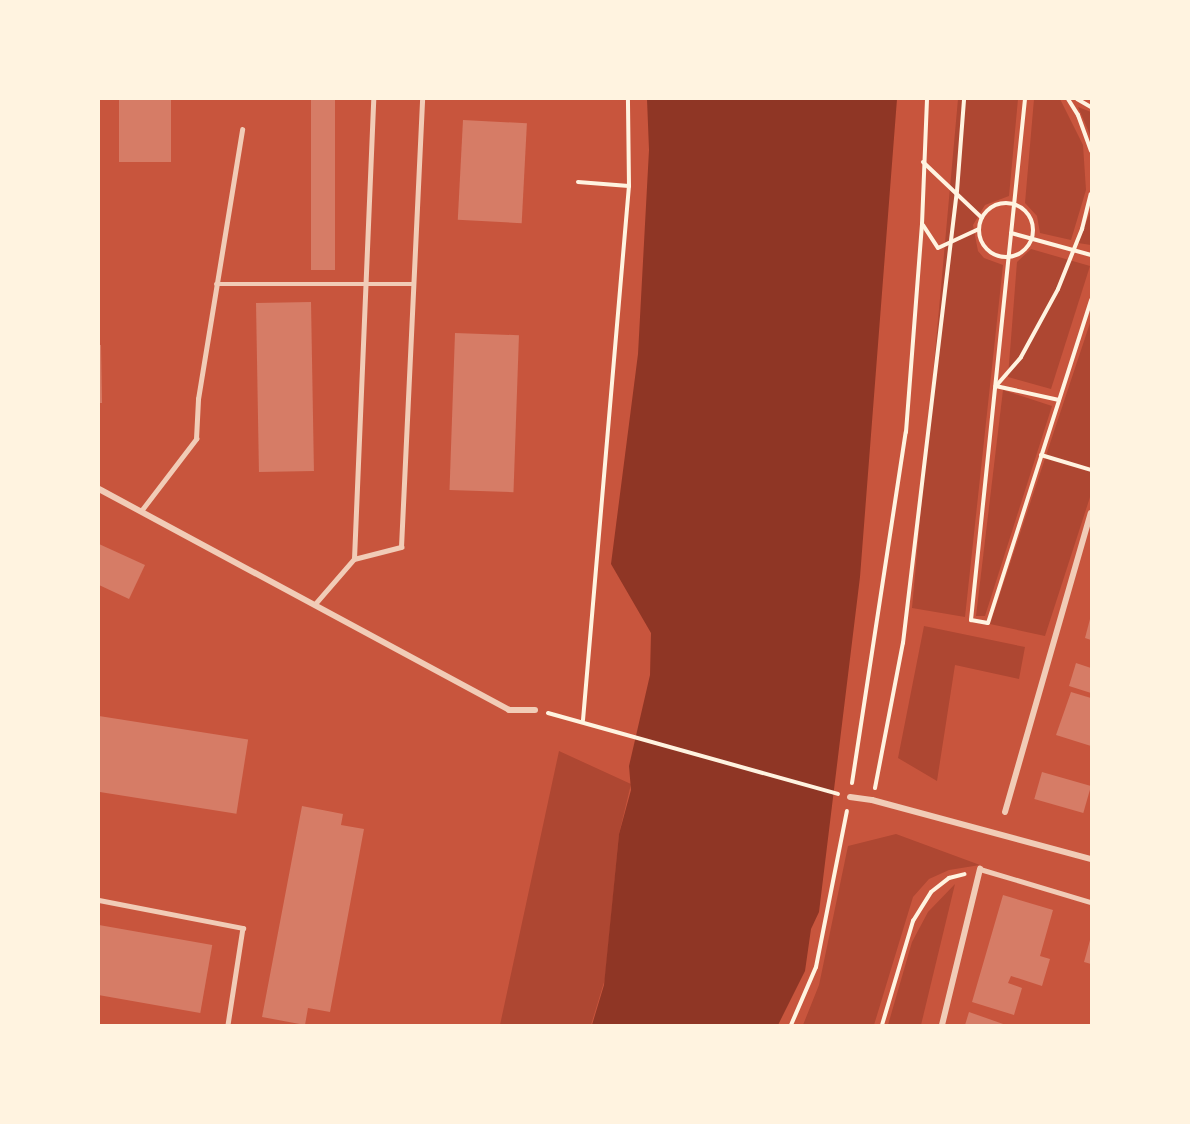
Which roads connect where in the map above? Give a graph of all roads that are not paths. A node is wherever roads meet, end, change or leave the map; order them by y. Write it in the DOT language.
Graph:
graph roads {
  1 [pos="373,99"];
  2 [pos="422,99"];
  3 [pos="242,130"];
  4 [pos="364,281"];
  5 [pos="216,284"];
  6 [pos="413,284"];
  7 [pos="99,489"];
  8 [pos="141,511"];
  9 [pos="1091,513"];
  10 [pos="354,559"];
  11 [pos="315,604"];
  12 [pos="536,710"];
  13 [pos="850,797"];
  14 [pos="1005,812"];
  15 [pos="1091,859"];
  16 [pos="980,870"];
  17 [pos="99,900"];
  18 [pos="1091,902"];
  19 [pos="228,1025"];
  20 [pos="942,1025"];
  1 -- 4 [label="lane"];
  2 -- 6 [label="lane"];
  3 -- 5 [label="lane"];
  4 -- 5 [label="lane"];
  4 -- 6 [label="lane"];
  4 -- 10 [label="lane"];
  5 -- 8 [label="lane"];
  6 -- 10 [label="lane"];
  7 -- 8 [label="street"];
  8 -- 11 [label="street"];
  9 -- 14 [label="street"];
  10 -- 11 [label="lane"];
  11 -- 12 [label="street"];
  13 -- 15 [label="street"];
  16 -- 18 [label="lane"];
  16 -- 20 [label="street"];
  17 -- 19 [label="lane"];
}
